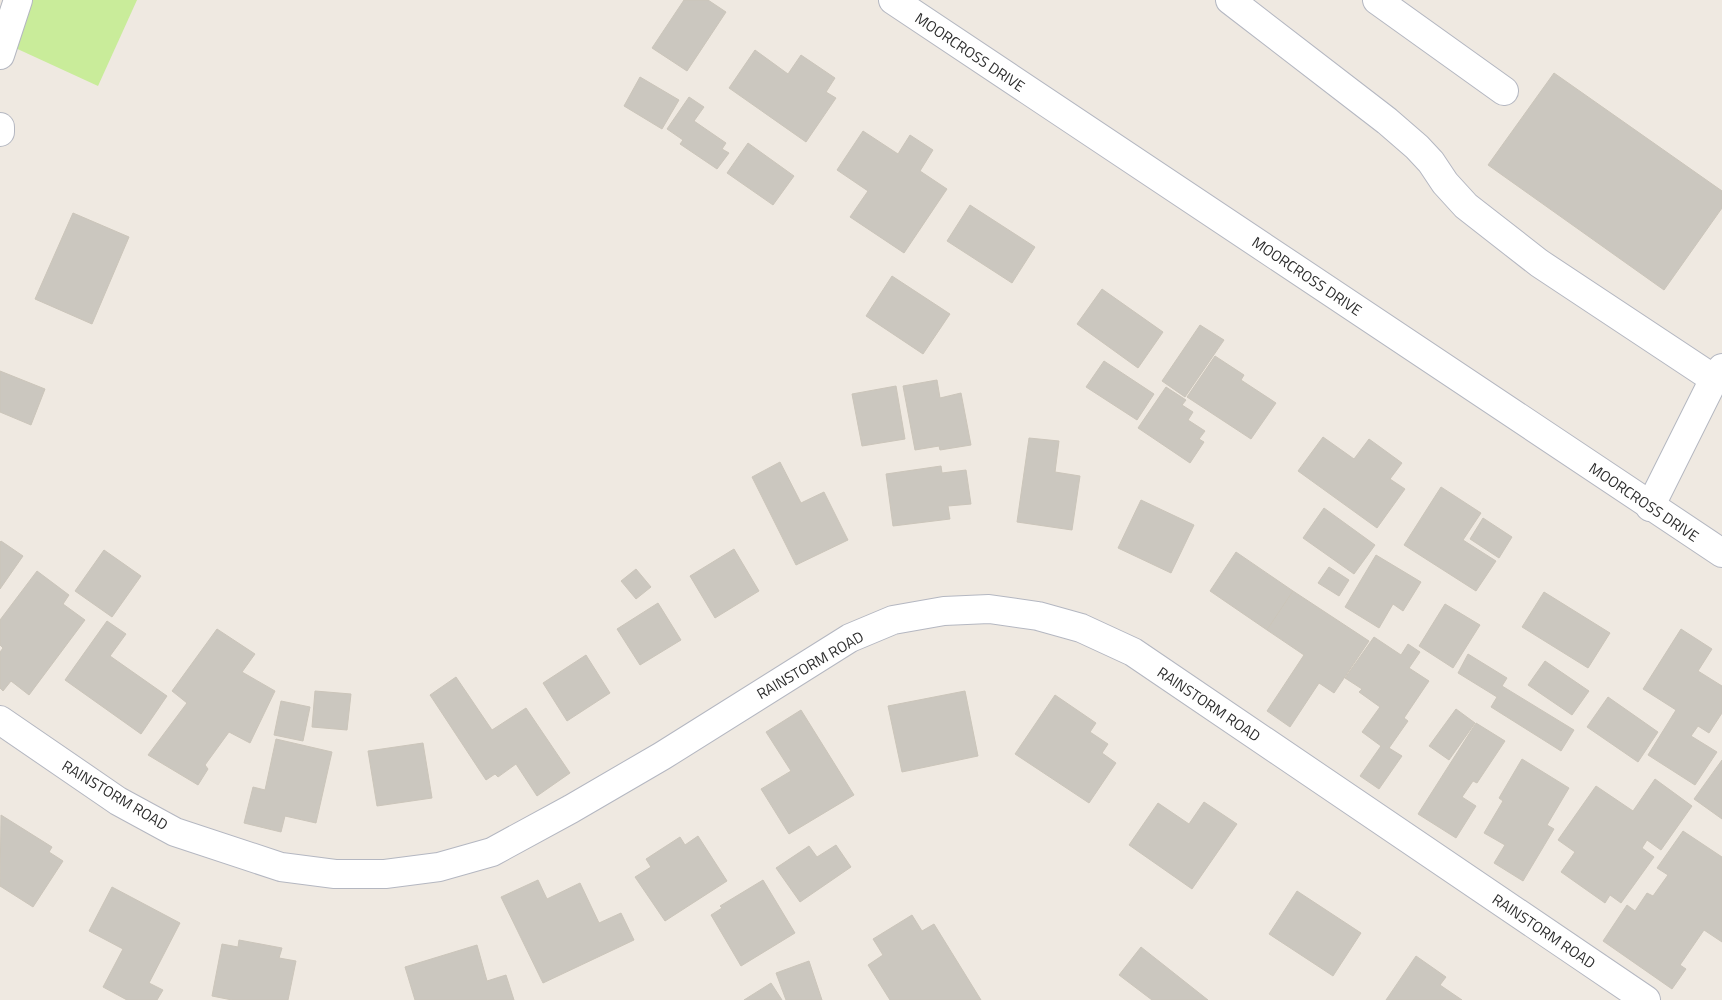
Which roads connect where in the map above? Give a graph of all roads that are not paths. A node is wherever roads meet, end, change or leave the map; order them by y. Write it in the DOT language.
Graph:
graph roads {
  1 [pos="18,0"];
  2 [pos="892,0"];
  3 [pos="1230,0"];
  4 [pos="1377,0"];
  5 [pos="0,55"];
  6 [pos="1504,91"];
  7 [pos="0,127"];
  8 [pos="0,132"];
  9 [pos="1718,374"];
  10 [pos="1650,507"];
  11 [pos="1722,554"];
  12 [pos="0,720"];
  13 [pos="1646,1000"];
  1 -- 5 [label="street"];
  2 -- 10 [label="street, MOORCROSS DRIVE"];
  3 -- 9 [label="street"];
  4 -- 6 [label="street"];
  7 -- 8 [label="street"];
  9 -- 10 [label="street"];
  10 -- 11 [label="street, MOORCROSS DRIVE"];
  12 -- 13 [label="street, RAINSTORM ROAD"];
}
